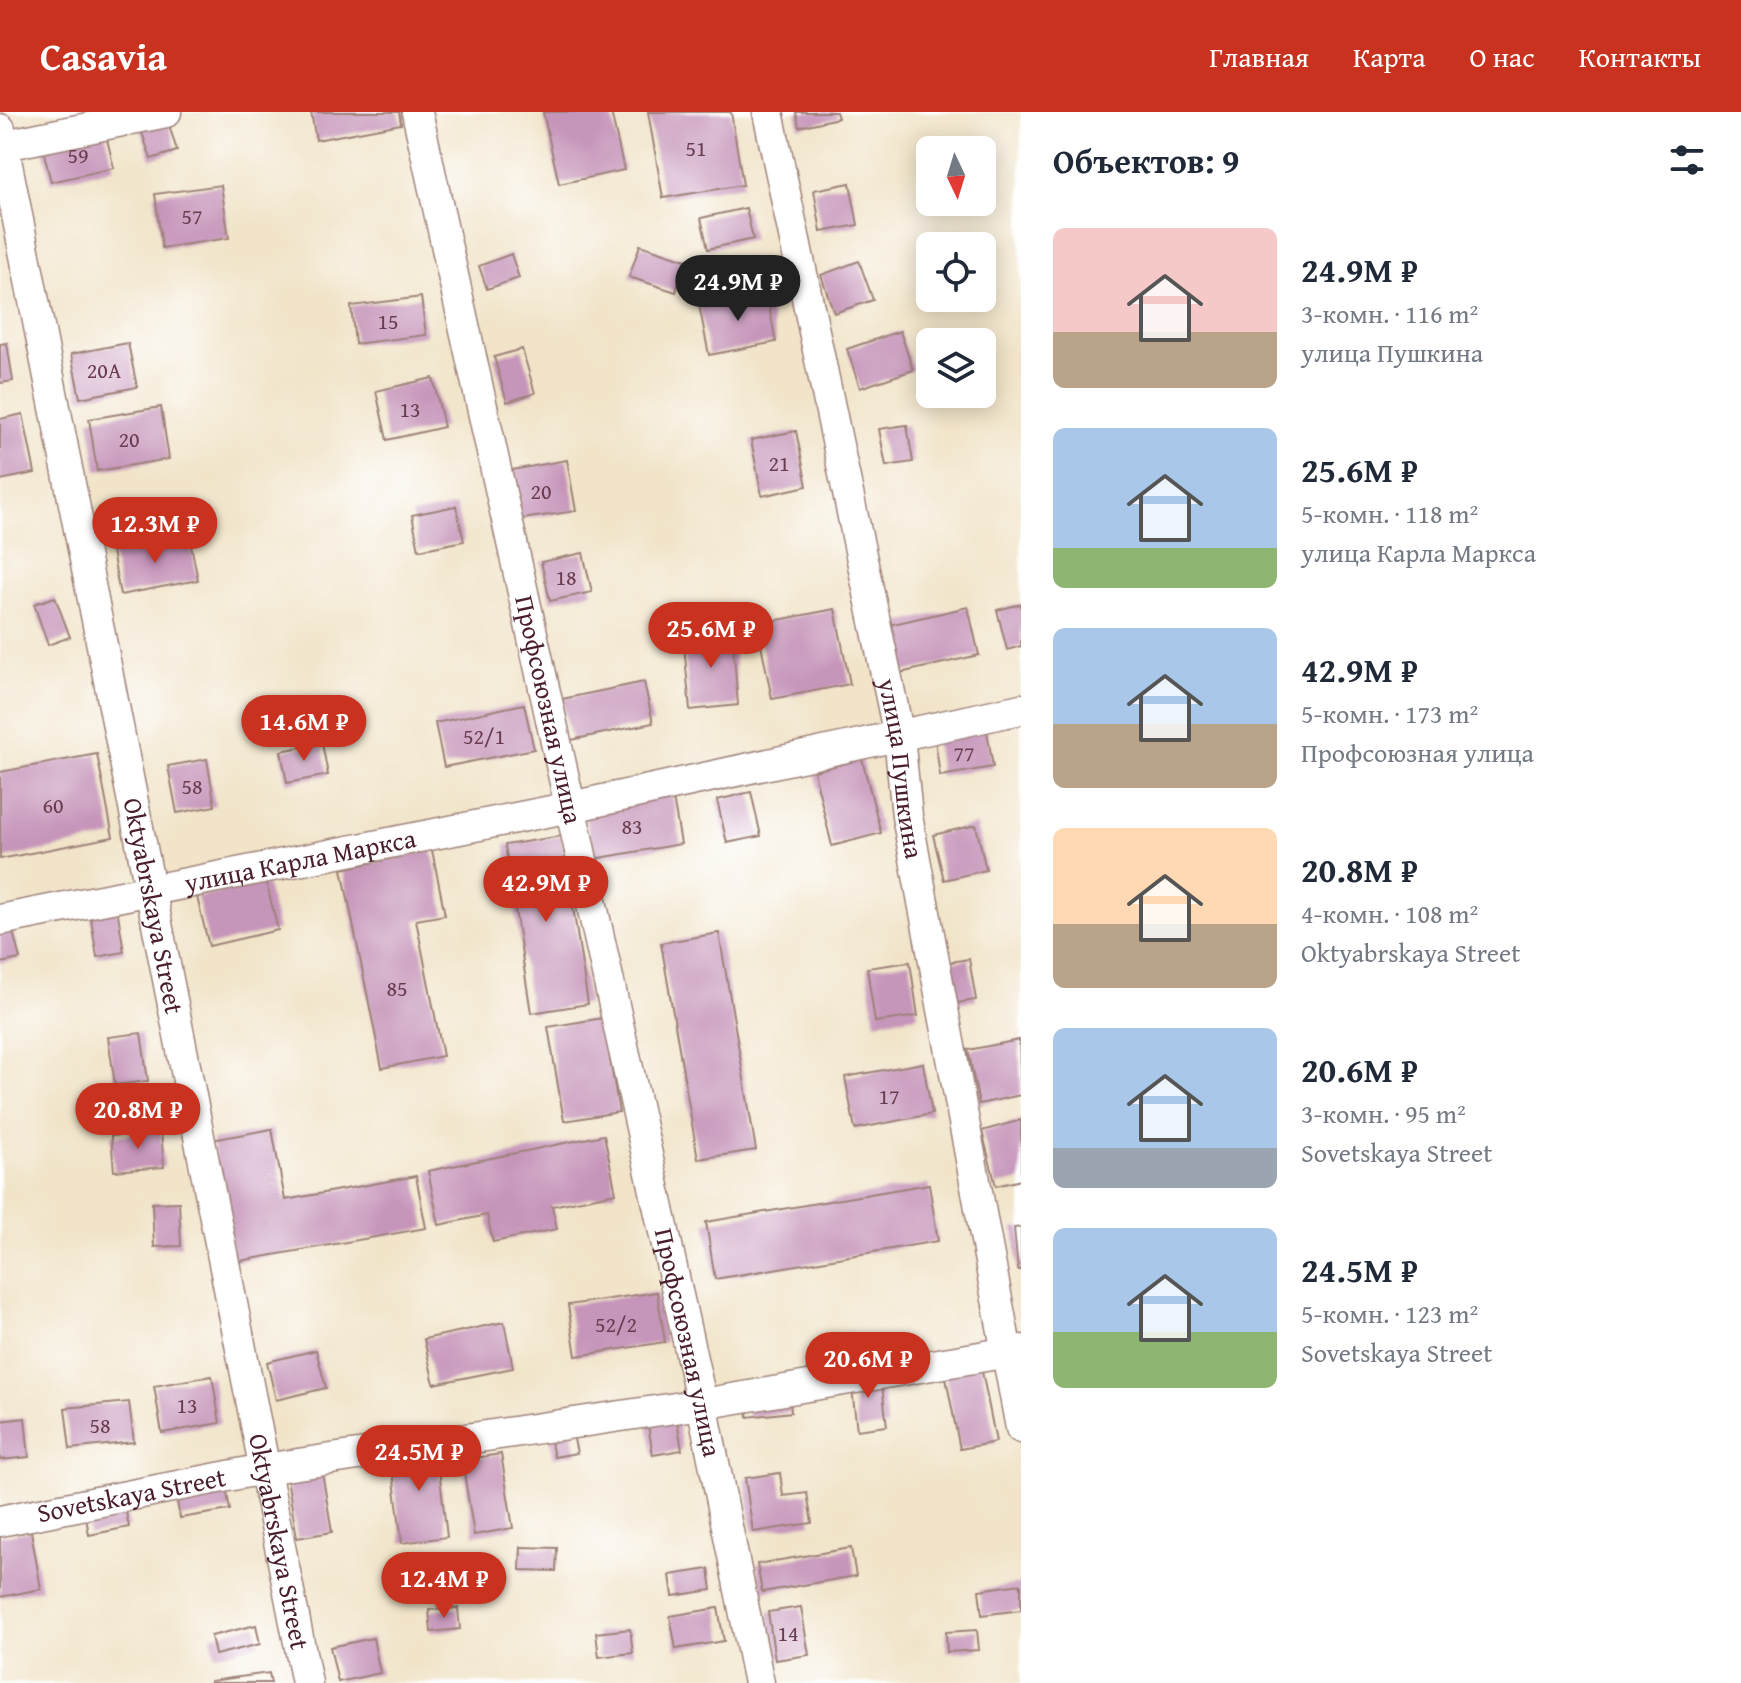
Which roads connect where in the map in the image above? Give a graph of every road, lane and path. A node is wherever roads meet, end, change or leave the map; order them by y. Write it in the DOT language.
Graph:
graph roads {
  1 [pos="166,112"];
  2 [pos="417,112"];
  3 [pos="768,112"];
  4 [pos="1,140"];
  5 [pos="1021,709"];
  6 [pos="899,736"];
  7 [pos="571,807"];
  8 [pos="153,888"];
  9 [pos="0,920"];
  10 [pos="1013,1352"];
  11 [pos="702,1404"];
  12 [pos="1021,1428"];
  13 [pos="264,1469"];
  14 [pos="0,1521"];
  15 [pos="307,1683"];
  16 [pos="759,1683"];
  1 -- 4 [label="street"];
  2 -- 7 [label="street, Профсоюзная улица"];
  3 -- 6 [label="street, улица Пушкина"];
  4 -- 8 [label="street, Oktyabrskaya Street"];
  5 -- 6 [label="street, улица Карла Маркса"];
  6 -- 7 [label="street, улица Карла Маркса"];
  6 -- 10 [label="street, улица Пушкина"];
  7 -- 8 [label="street, улица Карла Маркса"];
  7 -- 11 [label="street, Профсоюзная улица"];
  8 -- 9 [label="street, улица Карла Маркса"];
  8 -- 13 [label="street, Oktyabrskaya Street"];
  10 -- 11 [label="street, Sovetskaya Street"];
  10 -- 12 [label="street, улица Пушкина"];
  11 -- 13 [label="street, Sovetskaya Street"];
  11 -- 16 [label="street, Профсоюзная улица"];
  13 -- 14 [label="street, Sovetskaya Street"];
  13 -- 15 [label="street, Oktyabrskaya Street"];
}
